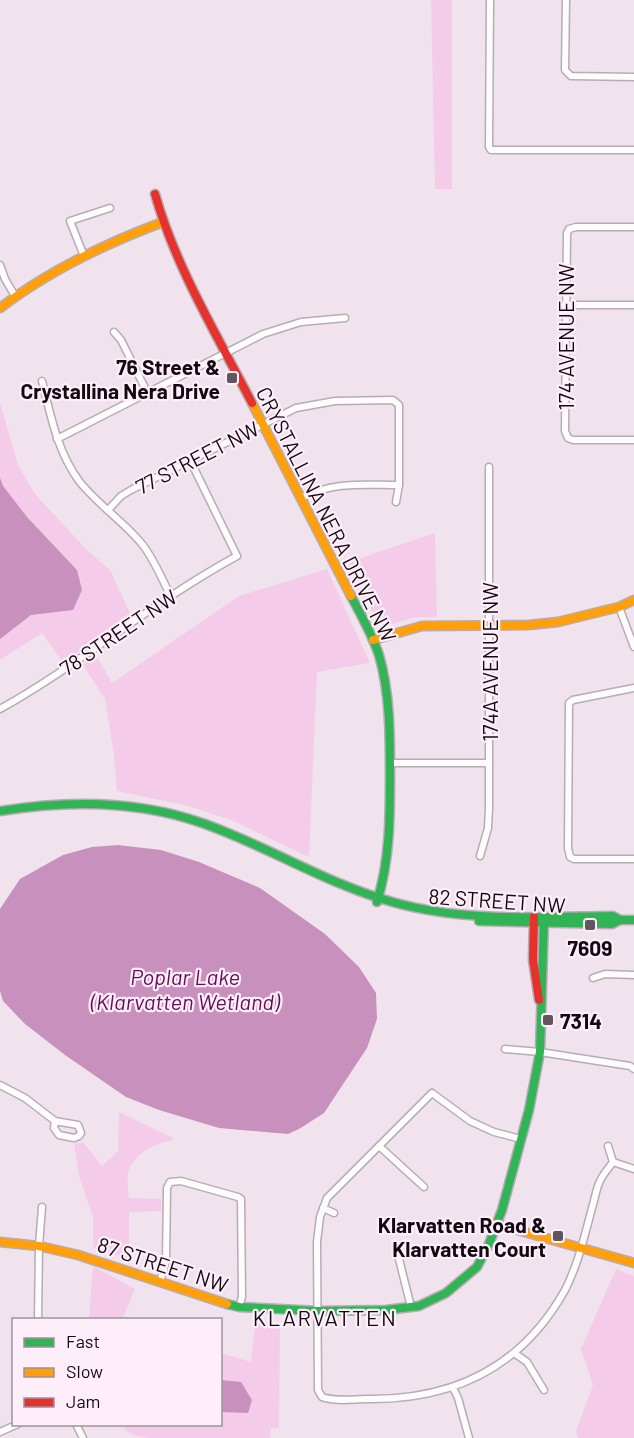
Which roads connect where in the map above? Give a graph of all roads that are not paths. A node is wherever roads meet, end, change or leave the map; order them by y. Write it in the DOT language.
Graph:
graph roads {
  1 [pos="490,0"];
  2 [pos="566,0"];
  3 [pos="634,76"];
  4 [pos="634,150"];
  5 [pos="155,194"];
  6 [pos="110,208"];
  7 [pos="163,222"];
  8 [pos="634,227"];
  9 [pos="84,256"];
  10 [pos="0,265"];
  11 [pos="15,296"];
  12 [pos="566,305"];
  13 [pos="634,305"];
  14 [pos="0,308"];
  15 [pos="345,318"];
  16 [pos="114,332"];
  17 [pos="226,352"];
  18 [pos="42,381"];
  19 [pos="147,392"];
  20 [pos="262,423"];
  21 [pos="57,439"];
  22 [pos="634,440"];
  23 [pos="190,460"];
  24 [pos="489,467"];
  25 [pos="399,485"];
  26 [pos="301,498"];
  27 [pos="396,502"];
  28 [pos="108,510"];
  29 [pos="171,597"];
  30 [pos="634,600"];
  31 [pos="619,607"];
  32 [pos="489,624"];
  33 [pos="373,640"];
  34 [pos="634,647"];
  35 [pos="634,688"];
  36 [pos="0,710"];
  37 [pos="390,763"];
  38 [pos="489,763"];
  39 [pos="0,811"];
  40 [pos="480,856"];
  41 [pos="634,860"];
  42 [pos="377,900"];
  43 [pos="534,920"];
  44 [pos="544,920"];
  45 [pos="634,920"];
  46 [pos="634,975"];
  47 [pos="593,978"];
  48 [pos="542,1022"];
  49 [pos="505,1048"];
  50 [pos="540,1052"];
  51 [pos="634,1069"];
  52 [pos="0,1085"];
  53 [pos="56,1121"];
  54 [pos="521,1139"];
  55 [pos="379,1146"];
  56 [pos="608,1146"];
  57 [pos="613,1162"];
  58 [pos="634,1169"];
  59 [pos="424,1187"];
  60 [pos="42,1207"];
  61 [pos="323,1208"];
  62 [pos="334,1213"];
  63 [pos="496,1224"];
  64 [pos="0,1242"];
  65 [pos="39,1246"];
  66 [pos="581,1247"];
  67 [pos="399,1259"];
  68 [pos="634,1263"];
  69 [pos="160,1282"];
  70 [pos="411,1307"];
  71 [pos="239,1308"];
  72 [pos="318,1311"];
  73 [pos="38,1318"];
  74 [pos="514,1353"];
  75 [pos="453,1388"];
  76 [pos="544,1390"];
  77 [pos="15,1426"];
  78 [pos="0,1432"];
  79 [pos="469,1438"];
  1 -- 4 [label="street"];
  2 -- 3 [label="street"];
  5 -- 7 [label="street, CRYSTALLINA NERA DRIVE NW"];
  6 -- 9 [label="street"];
  7 -- 9 [label="street"];
  7 -- 17 [label="street, CRYSTALLINA NERA DRIVE NW"];
  8 -- 12 [label="street, 174 AVENUE NW"];
  9 -- 11 [label="street"];
  10 -- 11 [label="street"];
  11 -- 14 [label="street"];
  12 -- 13 [label="street"];
  12 -- 22 [label="street, 174 AVENUE NW"];
  15 -- 17 [label="street"];
  16 -- 19 [label="street"];
  17 -- 19 [label="street"];
  17 -- 20 [label="street, CRYSTALLINA NERA DRIVE NW"];
  18 -- 21 [label="street"];
  19 -- 21 [label="street"];
  20 -- 23 [label="street, 77 STREET NW"];
  20 -- 25 [label="street, 77 STREET NW"];
  20 -- 26 [label="street, CRYSTALLINA NERA DRIVE NW"];
  21 -- 28 [label="street"];
  23 -- 28 [label="street, 77 STREET NW"];
  23 -- 29 [label="street, 78 STREET NW"];
  24 -- 32 [label="street, 174A AVENUE NW"];
  25 -- 26 [label="street"];
  25 -- 27 [label="street"];
  26 -- 33 [label="street, CRYSTALLINA NERA DRIVE NW"];
  28 -- 29 [label="street"];
  29 -- 36 [label="street, 78 STREET NW"];
  30 -- 31 [label="street"];
  31 -- 32 [label="street"];
  31 -- 34 [label="street"];
  32 -- 33 [label="street"];
  32 -- 38 [label="street, 174A AVENUE NW"];
  33 -- 37 [label="street, CRYSTALLINA NERA DRIVE NW"];
  35 -- 41 [label="street"];
  37 -- 38 [label="street"];
  37 -- 42 [label="street, CRYSTALLINA NERA DRIVE NW"];
  38 -- 40 [label="street, 174A AVENUE NW"];
  39 -- 42 [label="street, 82 STREET NW"];
  42 -- 43 [label="street, 82 STREET NW"];
  43 -- 44 [label="street, 82 STREET NW"];
  43 -- 48 [label="street"];
  44 -- 45 [label="street, 82 STREET NW"];
  44 -- 48 [label="street"];
  46 -- 47 [label="street"];
  48 -- 50 [label="street, 87 STREET NW"];
  49 -- 50 [label="street"];
  50 -- 51 [label="street"];
  50 -- 54 [label="street, 87 STREET NW"];
  52 -- 53 [label="street"];
  54 -- 55 [label="street"];
  54 -- 63 [label="street, 87 STREET NW"];
  55 -- 59 [label="street"];
  55 -- 61 [label="street"];
  56 -- 57 [label="street"];
  57 -- 58 [label="street"];
  57 -- 66 [label="street"];
  60 -- 65 [label="street"];
  61 -- 62 [label="street"];
  61 -- 72 [label="street"];
  63 -- 66 [label="street"];
  63 -- 70 [label="street, 87 STREET NW"];
  64 -- 65 [label="street, 87 STREET NW"];
  65 -- 69 [label="street, 87 STREET NW"];
  65 -- 73 [label="street"];
  66 -- 68 [label="street"];
  66 -- 74 [label="street"];
  67 -- 70 [label="street"];
  69 -- 71 [label="street, 87 STREET NW"];
  69 -- 71 [label="street"];
  70 -- 72 [label="street, 87 STREET NW"];
  71 -- 72 [label="street, 87 STREET NW"];
  72 -- 75 [label="street"];
  74 -- 75 [label="street"];
  74 -- 76 [label="street"];
  75 -- 79 [label="street"];
  77 -- 78 [label="street"];
}
